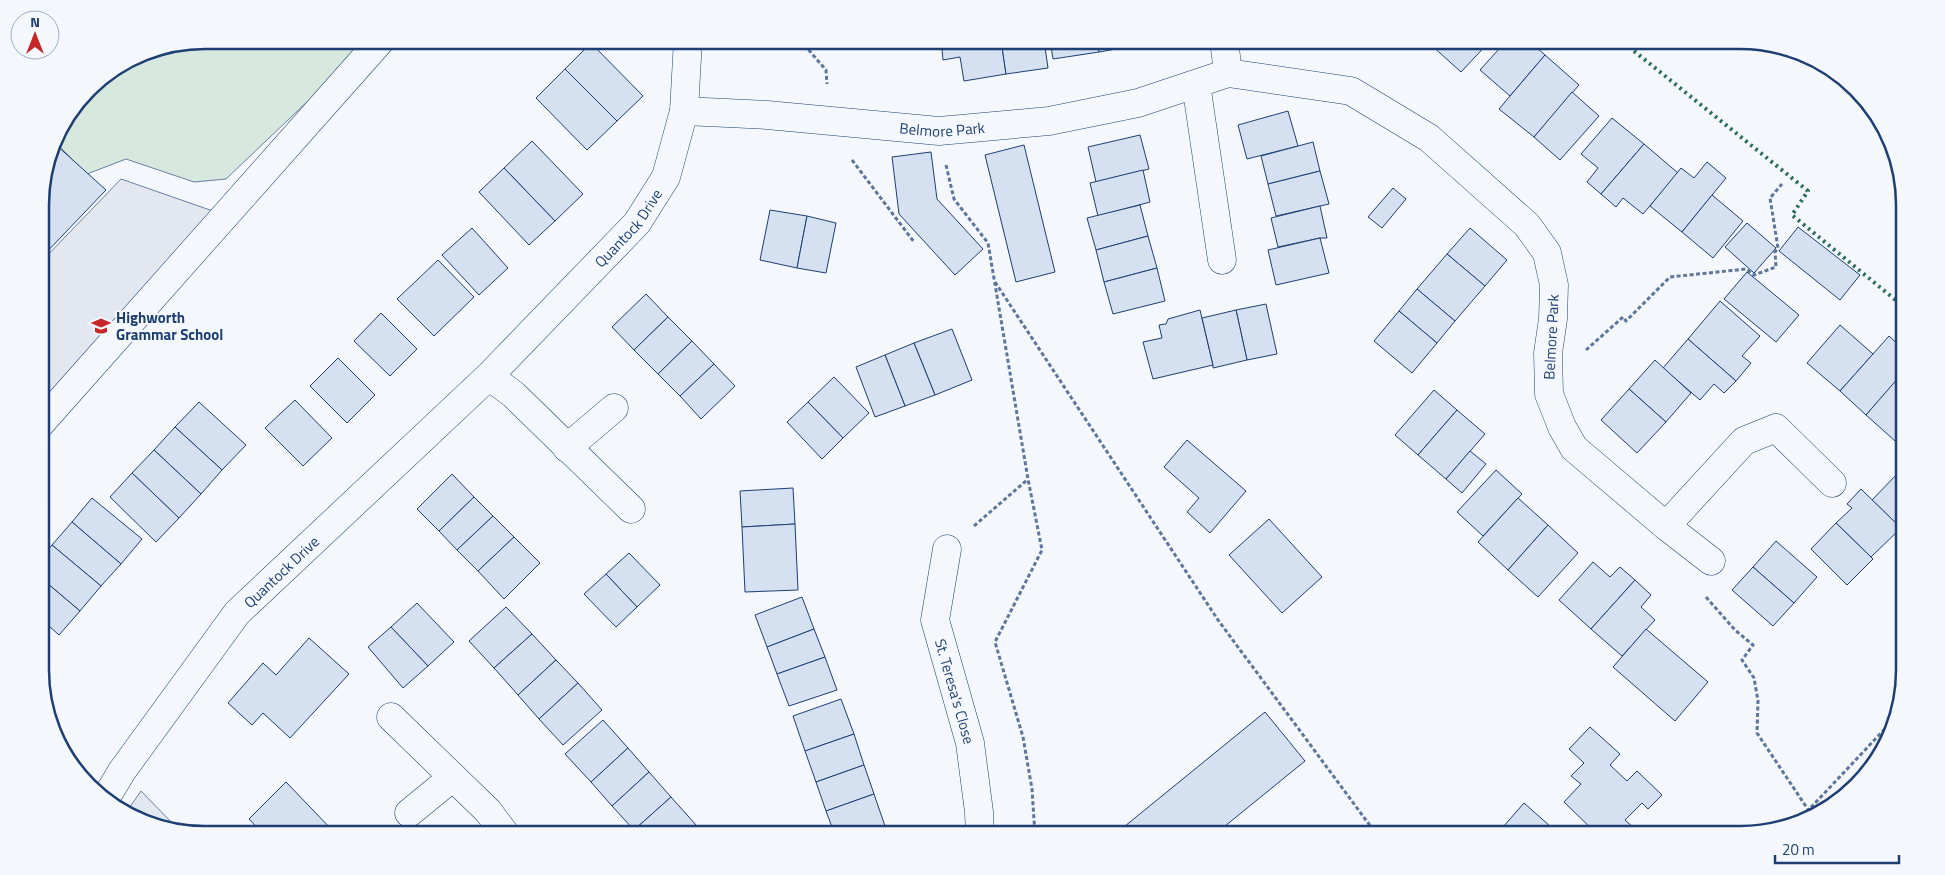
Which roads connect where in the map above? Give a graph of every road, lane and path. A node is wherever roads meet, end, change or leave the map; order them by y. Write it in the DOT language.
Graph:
graph roads {
  1 [pos="373,49"];
  2 [pos="687,49"];
  3 [pos="808,49"];
  4 [pos="1225,49"];
  5 [pos="1228,73"];
  6 [pos="1196,84"];
  7 [pos="827,86"];
  8 [pos="684,111"];
  9 [pos="938,131"];
  10 [pos="851,158"];
  11 [pos="1782,184"];
  12 [pos="914,242"];
  13 [pos="1222,260"];
  14 [pos="994,281"];
  15 [pos="1548,362"];
  16 [pos="489,376"];
  17 [pos="614,408"];
  18 [pos="49,414"];
  19 [pos="568,448"];
  20 [pos="1028,479"];
  21 [pos="1832,483"];
  22 [pos="631,509"];
  23 [pos="1666,526"];
  24 [pos="947,549"];
  25 [pos="1711,561"];
  26 [pos="391,716"];
  27 [pos="1884,730"];
  28 [pos="453,777"];
  29 [pos="109,793"];
  30 [pos="1809,810"];
  31 [pos="409,813"];
  32 [pos="499,826"];
  33 [pos="980,826"];
  34 [pos="1034,826"];
  35 [pos="1370,826"];
  1 -- 18 [label="street"];
  2 -- 8 [label="street, Quantock Drive"];
  3 -- 7 [label="path"];
  4 -- 5 [label="street"];
  5 -- 6 [label="street, Belmore Park"];
  5 -- 15 [label="street, Belmore Park"];
  6 -- 9 [label="street, Belmore Park"];
  6 -- 13 [label="street"];
  8 -- 9 [label="street, Belmore Park"];
  8 -- 16 [label="street, Quantock Drive"];
  9 -- 14 [label="path"];
  10 -- 12 [label="path"];
  11 -- 15 [label="path"];
  14 -- 20 [label="path"];
  14 -- 35 [label="path"];
  15 -- 23 [label="street, Belmore Park"];
  16 -- 19 [label="street"];
  16 -- 29 [label="street, Quantock Drive"];
  17 -- 19 [label="street"];
  19 -- 22 [label="street"];
  20 -- 24 [label="path"];
  20 -- 34 [label="path"];
  21 -- 23 [label="street"];
  23 -- 25 [label="street, Belmore Park"];
  24 -- 33 [label="street, St. Teresa's Close"];
  25 -- 30 [label="path"];
  26 -- 28 [label="street"];
  27 -- 30 [label="path"];
  28 -- 31 [label="street"];
  28 -- 32 [label="street"];
}
